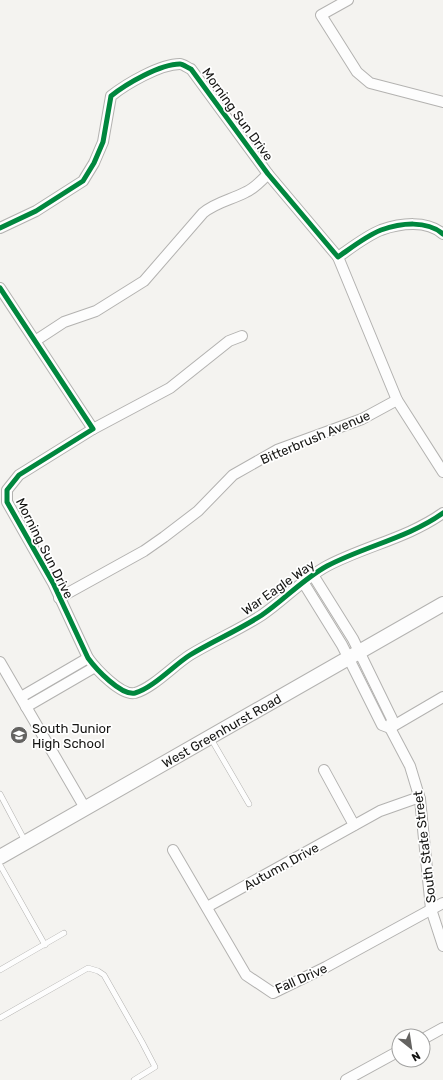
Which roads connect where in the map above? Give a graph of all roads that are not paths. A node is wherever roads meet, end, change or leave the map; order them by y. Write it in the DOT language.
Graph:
graph roads {
  1 [pos="348,0"];
  2 [pos="443,102"];
  3 [pos="268,174"];
  4 [pos="0,228"];
  5 [pos="443,234"];
  6 [pos="338,257"];
  7 [pos="0,288"];
  8 [pos="242,336"];
  9 [pos="35,340"];
  10 [pos="397,400"];
  11 [pos="94,429"];
  12 [pos="443,472"];
  13 [pos="443,513"];
  14 [pos="314,575"];
  15 [pos="303,582"];
  16 [pos="59,598"];
  17 [pos="443,604"];
  18 [pos="354,655"];
  19 [pos="88,658"];
  20 [pos="0,662"];
  21 [pos="95,667"];
  22 [pos="21,697"];
  23 [pos="443,697"];
  24 [pos="26,707"];
  25 [pos="390,728"];
  26 [pos="210,737"];
  27 [pos="324,770"];
  28 [pos="0,794"];
  29 [pos="420,799"];
  30 [pos="249,804"];
  31 [pos="85,808"];
  32 [pos="354,825"];
  33 [pos="26,842"];
  34 [pos="173,850"];
  35 [pos="0,857"];
  36 [pos="0,865"];
  37 [pos="443,903"];
  38 [pos="207,907"];
  39 [pos="431,909"];
  40 [pos="64,933"];
  41 [pos="45,944"];
  42 [pos="443,946"];
  43 [pos="0,970"];
  44 [pos="0,1018"];
  45 [pos="443,1028"];
  46 [pos="431,1035"];
  47 [pos="391,1056"];
  48 [pos="134,1080"];
  49 [pos="346,1080"];
  1 -- 2 [label="street"];
  3 -- 4 [label="street, Morning Sun Drive"];
  3 -- 6 [label="street, Morning Sun Drive"];
  3 -- 9 [label="street"];
  5 -- 6 [label="street"];
  6 -- 10 [label="street"];
  7 -- 9 [label="street"];
  8 -- 11 [label="street, Morning Sun Drive"];
  9 -- 11 [label="street"];
  10 -- 12 [label="street"];
  10 -- 16 [label="street, Bitterbrush Avenue"];
  11 -- 16 [label="street, Morning Sun Drive"];
  13 -- 14 [label="street, War Eagle Way"];
  14 -- 15 [label="street, War Eagle Way"];
  14 -- 18 [label="street, War Eagle Way"];
  15 -- 18 [label="street, War Eagle Way"];
  15 -- 21 [label="street, War Eagle Way"];
  16 -- 19 [label="street, Morning Sun Drive"];
  17 -- 18 [label="main road, West Greenhurst Road"];
  18 -- 25 [label="street, South State Street"];
  18 -- 26 [label="main road, West Greenhurst Road"];
  19 -- 21 [label="street, Morning Sun Drive"];
  19 -- 22 [label="street"];
  20 -- 22 [label="street"];
  21 -- 24 [label="street"];
  22 -- 24 [label="street"];
  23 -- 25 [label="street"];
  24 -- 31 [label="street"];
  25 -- 29 [label="street, South State Street"];
  26 -- 30 [label="lane"];
  26 -- 31 [label="main road, West Greenhurst Road"];
  27 -- 32 [label="street"];
  28 -- 33 [label="lane"];
  29 -- 32 [label="street, Autumn Drive"];
  29 -- 39 [label="street, South State Street"];
  31 -- 33 [label="main road, West Greenhurst Road"];
  32 -- 38 [label="street, Autumn Drive"];
  33 -- 35 [label="main road, West Greenhurst Road"];
  34 -- 38 [label="street, Fall Drive"];
  36 -- 41 [label="lane"];
  37 -- 39 [label="street, Fall Drive"];
  38 -- 39 [label="street, Fall Drive"];
  39 -- 42 [label="street, South State Street"];
  40 -- 41 [label="lane"];
  41 -- 43 [label="lane"];
  44 -- 48 [label="lane"];
  45 -- 46 [label="street"];
  47 -- 49 [label="street"];
}
